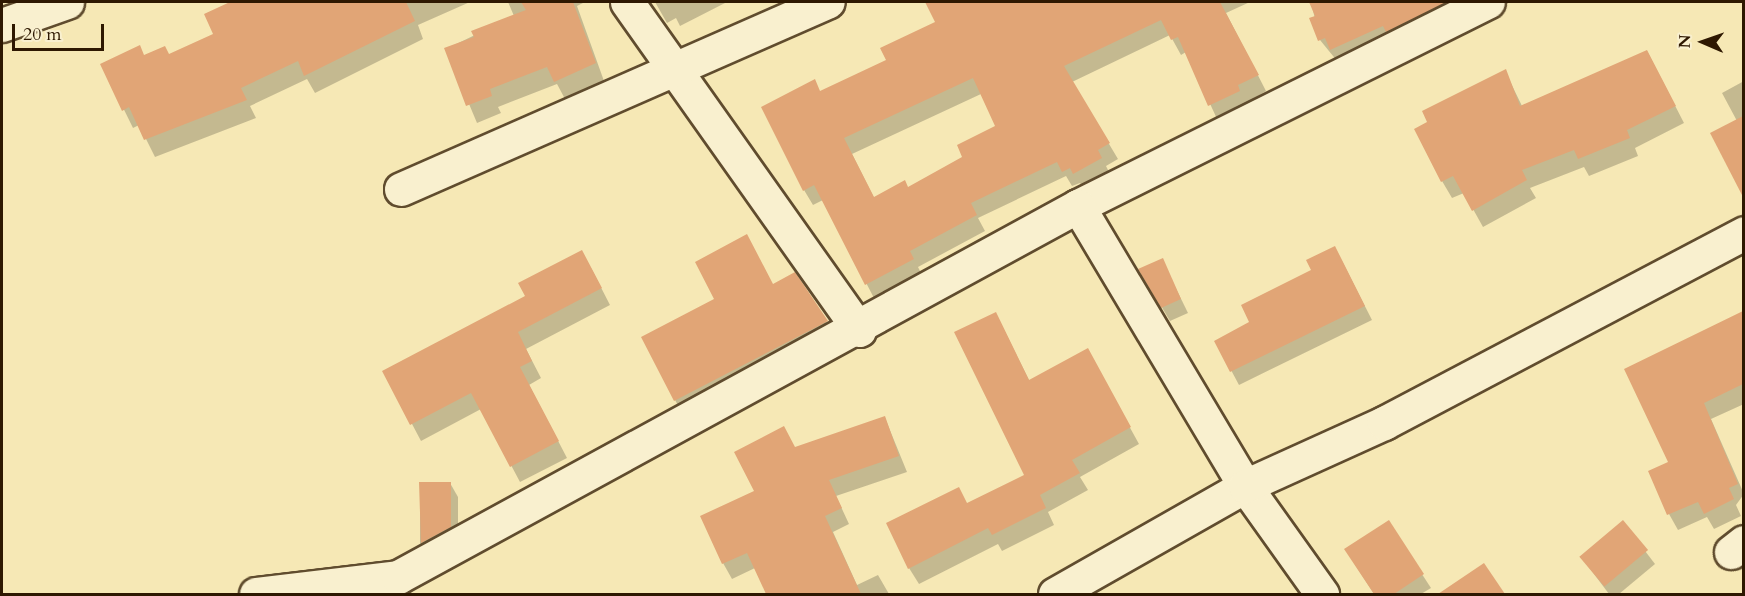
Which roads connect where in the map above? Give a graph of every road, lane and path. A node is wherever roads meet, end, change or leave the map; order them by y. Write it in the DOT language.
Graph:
graph roads {
  1 [pos="67,2"];
  2 [pos="627,2"];
  3 [pos="828,2"];
  4 [pos="1488,2"];
  5 [pos="2,25"];
  6 [pos="674,72"];
  7 [pos="401,189"];
  8 [pos="1078,206"];
  9 [pos="1743,233"];
  10 [pos="859,330"];
  11 [pos="1245,486"];
  12 [pos="256,594"];
  13 [pos="1055,594"];
  14 [pos="1322,594"];
  1 -- 5 [label="street"];
  2 -- 6 [label="street"];
  3 -- 6 [label="street"];
  4 -- 8 [label="street"];
  6 -- 7 [label="street"];
  6 -- 10 [label="street"];
  8 -- 10 [label="street"];
  8 -- 11 [label="street"];
  9 -- 11 [label="street"];
  10 -- 12 [label="street"];
  11 -- 13 [label="street"];
  11 -- 14 [label="street"];
}
